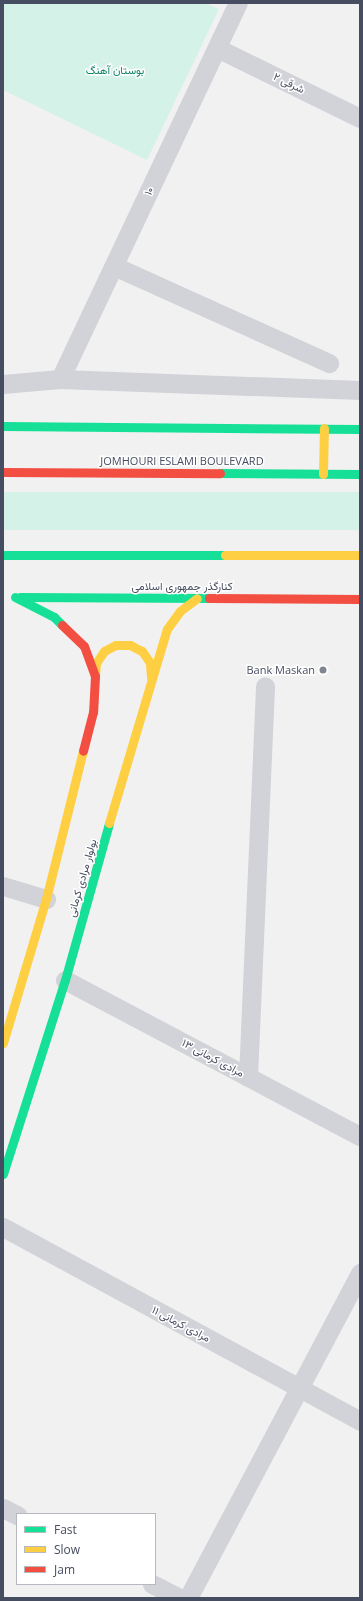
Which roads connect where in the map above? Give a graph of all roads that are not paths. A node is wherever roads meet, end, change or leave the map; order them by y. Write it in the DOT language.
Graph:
graph roads {
  1 [pos="235,4"];
  2 [pos="217,48"];
  3 [pos="360,118"];
  4 [pos="114,266"];
  5 [pos="328,363"];
  6 [pos="60,379"];
  7 [pos="3,384"];
  8 [pos="360,390"];
  9 [pos="3,426"];
  10 [pos="324,428"];
  11 [pos="360,429"];
  12 [pos="3,472"];
  13 [pos="323,474"];
  14 [pos="360,474"];
  15 [pos="3,555"];
  16 [pos="360,555"];
  17 [pos="3,597"];
  18 [pos="15,597"];
  19 [pos="197,598"];
  20 [pos="360,599"];
  21 [pos="95,676"];
  22 [pos="151,677"];
  23 [pos="265,686"];
  24 [pos="3,886"];
  25 [pos="46,899"];
  26 [pos="65,980"];
  27 [pos="3,1043"];
  28 [pos="248,1077"];
  29 [pos="360,1136"];
  30 [pos="3,1174"];
  31 [pos="3,1227"];
  32 [pos="360,1274"];
  33 [pos="301,1389"];
  34 [pos="360,1421"];
  35 [pos="3,1508"];
  36 [pos="16,1514"];
  37 [pos="154,1585"];
  38 [pos="180,1598"];
  39 [pos="188,1598"];
  1 -- 2 [label="street, ۱۰"];
  2 -- 3 [label="street, ۲ شرقی"];
  2 -- 4 [label="street, ۱۰"];
  4 -- 5 [label="street"];
  4 -- 6 [label="street, ۱۰"];
  6 -- 7 [label="street"];
  6 -- 8 [label="street"];
  9 -- 10 [label="street"];
  10 -- 11 [label="street"];
  10 -- 13 [label="street"];
  12 -- 13 [label="street, JOMHOURI ESLAMI BOULEVARD"];
  13 -- 14 [label="street, JOMHOURI ESLAMI BOULEVARD"];
  15 -- 16 [label="street"];
  17 -- 18 [label="street, کنارگذر جمهوری اسلامی"];
  18 -- 19 [label="street, کنارگذر جمهوری اسلامی"];
  18 -- 21 [label="street"];
  19 -- 20 [label="street, کنارگذر جمهوری اسلامی"];
  19 -- 22 [label="street, بولوار مرادی کرمانی"];
  21 -- 22 [label="street"];
  21 -- 25 [label="street"];
  22 -- 26 [label="street, بولوار مرادی کرمانی"];
  23 -- 28 [label="street"];
  24 -- 25 [label="street"];
  25 -- 27 [label="street"];
  26 -- 28 [label="street, مرادی کرمانی ۱۳"];
  26 -- 30 [label="street, بولوار مرادی کرمانی"];
  28 -- 29 [label="street, مرادی کرمانی ۱۳"];
  31 -- 33 [label="street, مرادی کرمانی ۱۱"];
  32 -- 33 [label="street"];
  33 -- 34 [label="street, مرادی کرمانی ۱۱"];
  33 -- 39 [label="street"];
  35 -- 36 [label="street"];
  37 -- 38 [label="street"];
}
